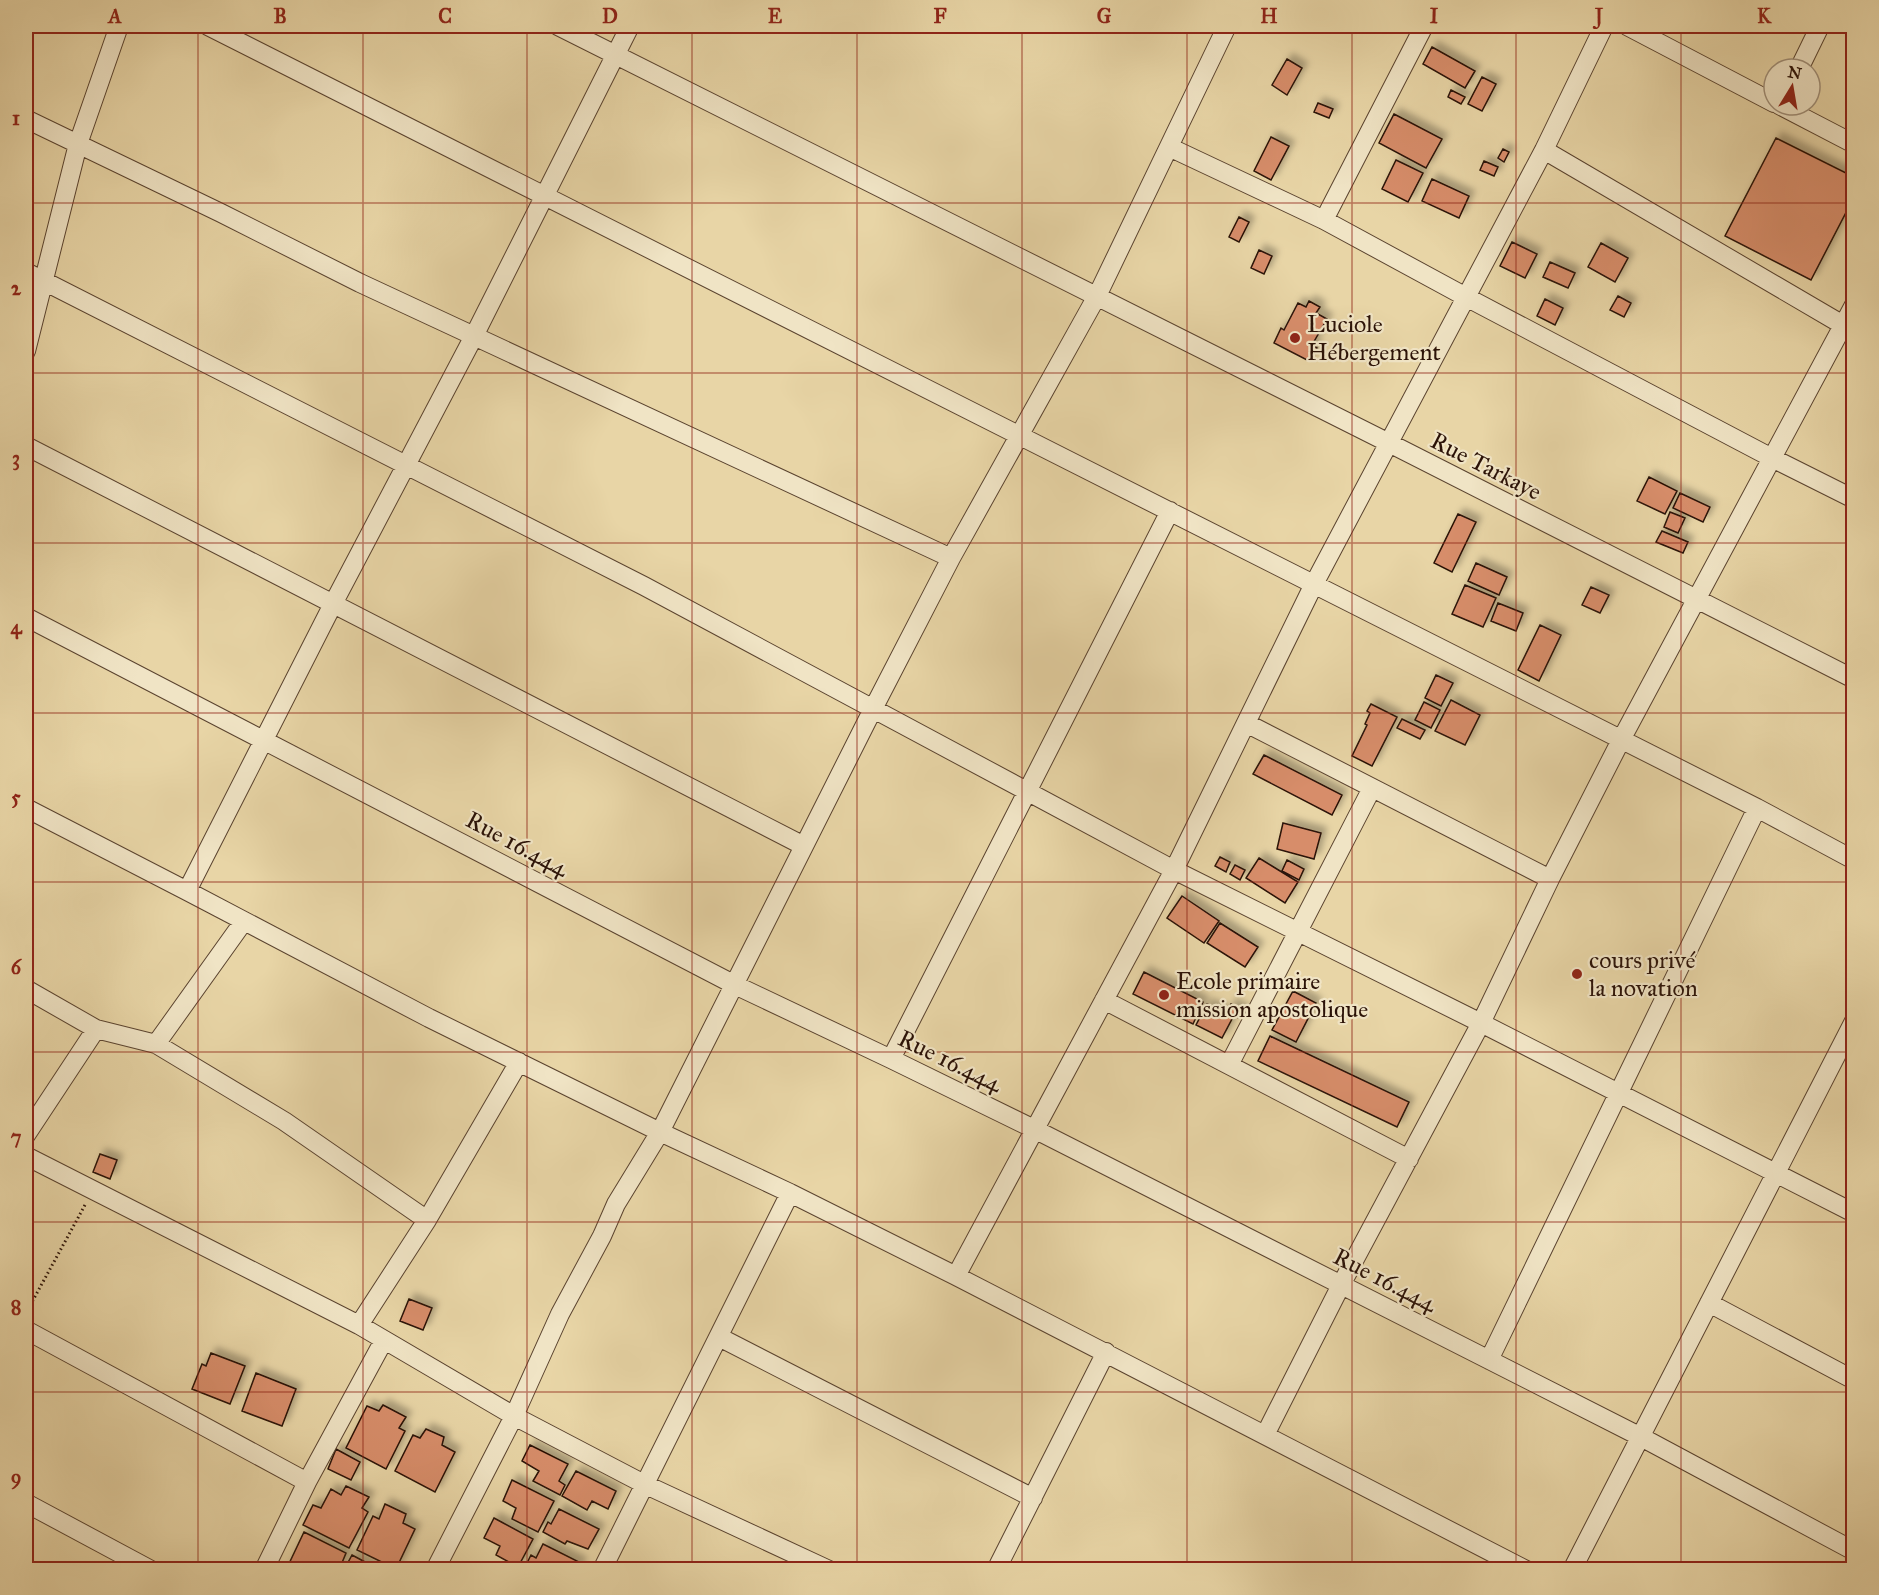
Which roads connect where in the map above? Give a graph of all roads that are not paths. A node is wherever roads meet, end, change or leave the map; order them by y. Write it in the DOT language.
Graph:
graph roads {
  1 [pos="119,26"];
  2 [pos="208,26"];
  3 [pos="558,26"];
  4 [pos="630,26"];
  5 [pos="1227,26"];
  6 [pos="1424,26"];
  7 [pos="1604,26"];
  8 [pos="1628,26"];
  9 [pos="1820,26"];
  10 [pos="616,56"];
  11 [pos="1805,57"];
  12 [pos="1762,96"];
  13 [pos="1802,117"];
  14 [pos="26,119"];
  15 [pos="78,144"];
  16 [pos="1854,144"];
  17 [pos="1169,147"];
  18 [pos="1544,150"];
  19 [pos="544,195"];
  20 [pos="1324,220"];
  21 [pos="26,272"];
  22 [pos="42,280"];
  23 [pos="1097,296"];
  24 [pos="1466,297"];
  25 [pos="1854,305"];
  26 [pos="1843,325"];
  27 [pos="474,336"];
  28 [pos="26,351"];
  29 [pos="1020,436"];
  30 [pos="1389,443"];
  31 [pos="26,446"];
  32 [pos="1772,458"];
  33 [pos="408,465"];
  34 [pos="1854,499"];
  35 [pos="1170,511"];
  36 [pos="951,558"];
  37 [pos="1314,584"];
  38 [pos="1697,600"];
  39 [pos="333,604"];
  40 [pos="26,617"];
  41 [pos="1854,679"];
  42 [pos="873,709"];
  43 [pos="1246,723"];
  44 [pos="265,740"];
  45 [pos="1621,740"];
  46 [pos="1372,788"];
  47 [pos="1026,790"];
  48 [pos="26,808"];
  49 [pos="1756,808"];
  50 [pos="804,846"];
  51 [pos="1854,860"];
  52 [pos="1174,870"];
  53 [pos="1550,879"];
  54 [pos="188,891"];
  55 [pos="244,921"];
  56 [pos="1298,932"];
  57 [pos="735,985"];
  58 [pos="26,989"];
  59 [pos="1104,1000"];
  60 [pos="1854,1021"];
  61 [pos="1481,1023"];
  62 [pos="96,1029"];
  63 [pos="156,1044"];
  64 [pos="891,1059"];
  65 [pos="519,1062"];
  66 [pos="1229,1065"];
  67 [pos="1618,1093"];
  68 [pos="1034,1129"];
  69 [pos="660,1132"];
  70 [pos="26,1135"];
  71 [pos="26,1156"];
  72 [pos="1409,1159"];
  73 [pos="1776,1173"];
  74 [pos="790,1193"];
  75 [pos="1854,1213"];
  76 [pos="427,1220"];
  77 [pos="956,1276"];
  78 [pos="1341,1285"];
  79 [pos="1709,1303"];
  80 [pos="358,1325"];
  81 [pos="26,1330"];
  82 [pos="719,1337"];
  83 [pos="384,1340"];
  84 [pos="1106,1352"];
  85 [pos="1489,1360"];
  86 [pos="1854,1380"];
  87 [pos="514,1416"];
  88 [pos="1265,1435"];
  89 [pos="1641,1437"];
  90 [pos="307,1482"];
  91 [pos="644,1484"];
  92 [pos="1033,1498"];
  93 [pos="26,1503"];
  94 [pos="1854,1551"];
  95 [pos="151,1569"];
  96 [pos="264,1569"];
  97 [pos="435,1569"];
  98 [pos="602,1569"];
  99 [pos="829,1569"];
  100 [pos="996,1569"];
  101 [pos="1526,1569"];
  102 [pos="1572,1569"];
  1 -- 15 [label="street"];
  2 -- 19 [label="street"];
  3 -- 10 [label="street, Rue Tarkaye"];
  4 -- 10 [label="street"];
  5 -- 17 [label="street"];
  6 -- 20 [label="street"];
  7 -- 18 [label="street"];
  8 -- 12 [label="street"];
  9 -- 11 [label="street"];
  10 -- 19 [label="street"];
  10 -- 23 [label="street, Rue Tarkaye"];
  13 -- 16 [label="street"];
  14 -- 15 [label="street"];
  15 -- 22 [label="street"];
  15 -- 27 [label="street"];
  17 -- 20 [label="street"];
  17 -- 23 [label="street"];
  18 -- 24 [label="street"];
  18 -- 26 [label="street"];
  19 -- 27 [label="street"];
  19 -- 29 [label="street"];
  20 -- 24 [label="street"];
  21 -- 22 [label="street"];
  22 -- 28 [label="street"];
  22 -- 33 [label="street"];
  23 -- 29 [label="street"];
  23 -- 30 [label="street, Rue Tarkaye"];
  24 -- 30 [label="street"];
  24 -- 32 [label="street"];
  25 -- 26 [label="street"];
  26 -- 32 [label="street"];
  27 -- 33 [label="street"];
  27 -- 36 [label="street"];
  29 -- 35 [label="street"];
  29 -- 36 [label="street"];
  30 -- 37 [label="street"];
  30 -- 38 [label="street, Rue Tarkaye"];
  31 -- 39 [label="street"];
  32 -- 34 [label="street"];
  32 -- 38 [label="street"];
  33 -- 39 [label="street"];
  33 -- 42 [label="street"];
  35 -- 37 [label="street"];
  35 -- 47 [label="street"];
  36 -- 42 [label="street"];
  37 -- 43 [label="street"];
  37 -- 45 [label="street"];
  38 -- 41 [label="street, Rue Tarkaye"];
  38 -- 45 [label="street"];
  39 -- 44 [label="street"];
  39 -- 50 [label="street"];
  40 -- 44 [label="street, Rue 16.444"];
  42 -- 47 [label="street"];
  42 -- 50 [label="street"];
  43 -- 46 [label="street"];
  43 -- 52 [label="street"];
  44 -- 54 [label="street"];
  44 -- 57 [label="street, Rue 16.444"];
  45 -- 49 [label="street"];
  45 -- 53 [label="street"];
  46 -- 53 [label="street"];
  46 -- 56 [label="street"];
  47 -- 52 [label="street"];
  47 -- 64 [label="street"];
  48 -- 54 [label="street"];
  49 -- 51 [label="street"];
  49 -- 67 [label="street"];
  50 -- 57 [label="street"];
  52 -- 56 [label="street"];
  52 -- 59 [label="street"];
  53 -- 61 [label="street"];
  54 -- 55 [label="street"];
  55 -- 63 [label="street"];
  55 -- 65 [label="street"];
  56 -- 61 [label="street"];
  56 -- 66 [label="street"];
  57 -- 64 [label="street, Rue 16.444"];
  57 -- 69 [label="street"];
  58 -- 62 [label="street"];
  59 -- 66 [label="street"];
  59 -- 68 [label="street"];
  60 -- 73 [label="street"];
  61 -- 67 [label="street"];
  61 -- 72 [label="street"];
  62 -- 63 [label="street"];
  62 -- 70 [label="street"];
  63 -- 76 [label="street"];
  64 -- 68 [label="street, Rue 16.444"];
  65 -- 69 [label="street"];
  65 -- 76 [label="street"];
  66 -- 72 [label="street"];
  67 -- 73 [label="street"];
  67 -- 85 [label="street"];
  68 -- 77 [label="street"];
  68 -- 78 [label="street, Rue 16.444"];
  69 -- 74 [label="street"];
  69 -- 87 [label="street"];
  71 -- 80 [label="street"];
  72 -- 78 [label="street"];
  73 -- 75 [label="street"];
  73 -- 79 [label="street"];
  74 -- 77 [label="street"];
  74 -- 82 [label="street"];
  76 -- 80 [label="street"];
  77 -- 84 [label="street"];
  78 -- 85 [label="street, Rue 16.444"];
  78 -- 88 [label="street"];
  79 -- 86 [label="street"];
  79 -- 89 [label="street"];
  80 -- 83 [label="street"];
  81 -- 90 [label="street"];
  82 -- 91 [label="street"];
  82 -- 92 [label="street"];
  83 -- 87 [label="street"];
  83 -- 90 [label="street"];
  84 -- 88 [label="street"];
  84 -- 92 [label="street"];
  85 -- 89 [label="street, Rue 16.444"];
  87 -- 91 [label="street"];
  87 -- 97 [label="street"];
  88 -- 101 [label="street"];
  89 -- 94 [label="street, Rue 16.444"];
  89 -- 102 [label="street"];
  90 -- 96 [label="street"];
  91 -- 98 [label="street"];
  91 -- 99 [label="street"];
  92 -- 100 [label="street"];
  93 -- 95 [label="street"];
}
